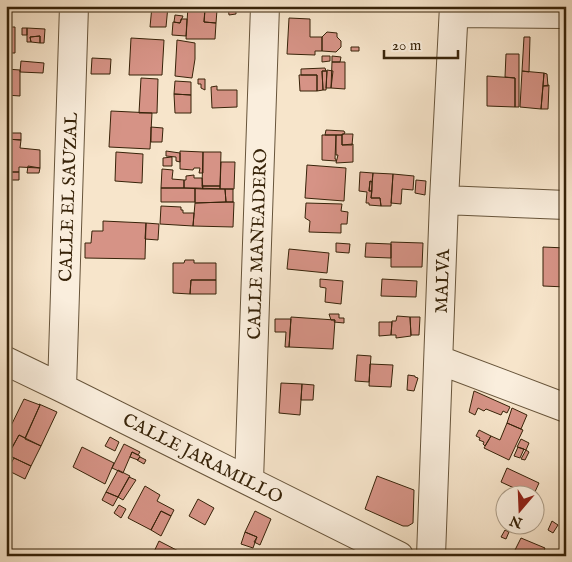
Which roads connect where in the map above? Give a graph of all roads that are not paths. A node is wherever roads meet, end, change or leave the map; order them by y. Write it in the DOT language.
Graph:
graph roads {
  1 [pos="74,6"];
  2 [pos="265,6"];
  3 [pos="454,10"];
  4 [pos="566,14"];
  5 [pos="444,200"];
  6 [pos="566,205"];
  7 [pos="439,360"];
  8 [pos="6,361"];
  9 [pos="62,388"];
  10 [pos="566,408"];
  11 [pos="249,481"];
  12 [pos="399,556"];
  13 [pos="431,556"];
  1 -- 9 [label="street, CALLE EL SAUZAL"];
  2 -- 11 [label="street, CALLE MANEADERO"];
  3 -- 4 [label="street"];
  3 -- 5 [label="street, MALVA"];
  5 -- 6 [label="street"];
  5 -- 7 [label="street, MALVA"];
  7 -- 10 [label="street"];
  7 -- 13 [label="street, MALVA"];
  8 -- 9 [label="street, CALLE JARAMILLO"];
  9 -- 11 [label="street, CALLE JARAMILLO"];
  11 -- 12 [label="street, CALLE JARAMILLO"];
}
